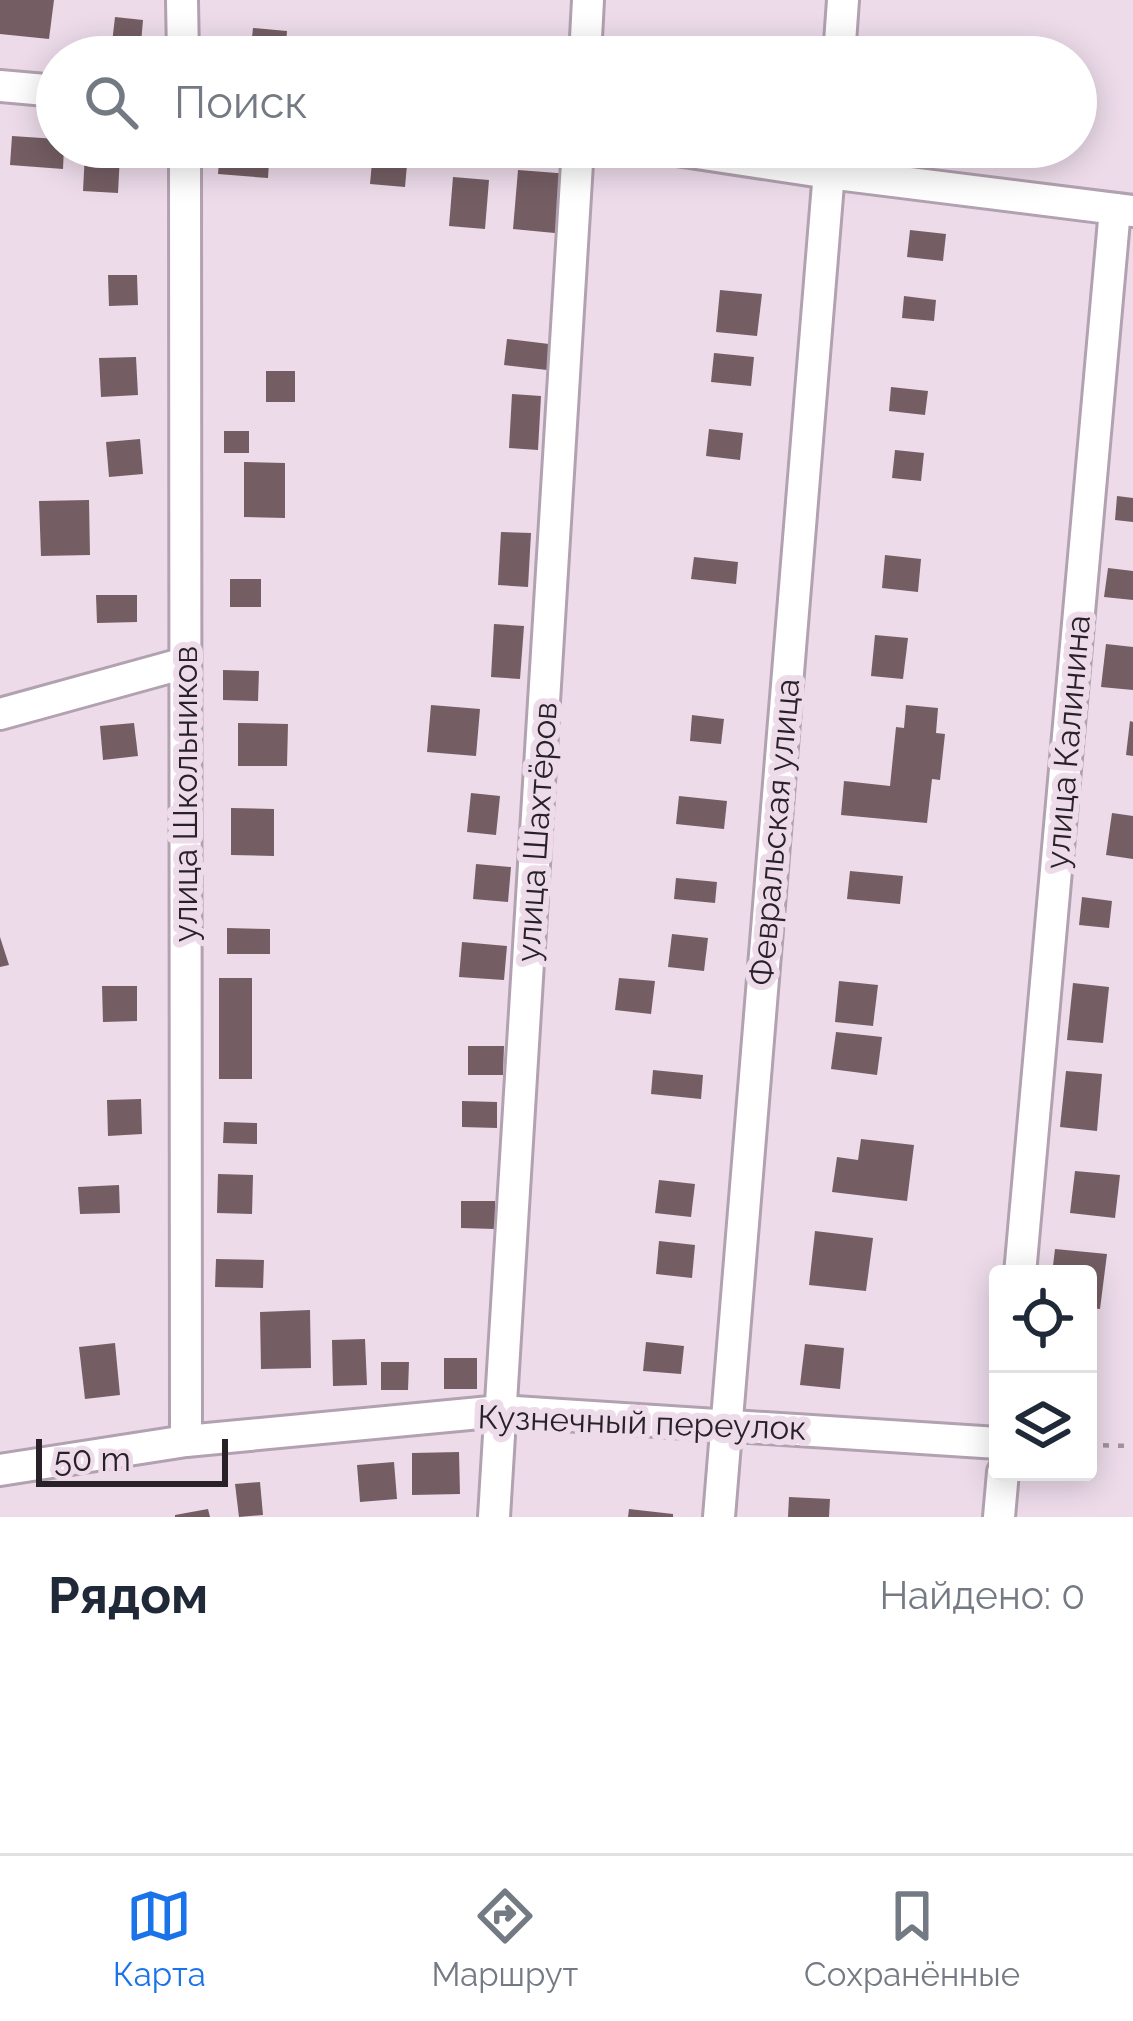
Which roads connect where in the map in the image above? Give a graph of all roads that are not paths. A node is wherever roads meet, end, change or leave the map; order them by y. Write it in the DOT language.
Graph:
graph roads {
  1 [pos="182,0"];
  2 [pos="589,0"];
  3 [pos="843,0"];
  4 [pos="183,36"];
  5 [pos="586,36"];
  6 [pos="840,36"];
  7 [pos="0,86"];
  8 [pos="36,89"];
  9 [pos="184,168"];
  10 [pos="577,168"];
  11 [pos="829,168"];
  12 [pos="877,168"];
  13 [pos="1124,210"];
  14 [pos="185,663"];
  15 [pos="0,714"];
  16 [pos="1021,1265"];
  17 [pos="501,1411"];
  18 [pos="725,1423"];
  19 [pos="186,1441"];
  20 [pos="989,1442"];
  21 [pos="0,1469"];
  22 [pos="1002,1481"];
  23 [pos="494,1517"];
  24 [pos="718,1517"];
  25 [pos="999,1517"];
  1 -- 4 [label="street"];
  2 -- 5 [label="street"];
  3 -- 6 [label="street"];
  7 -- 8 [label="street"];
  9 -- 14 [label="street, улица Школьников"];
  10 -- 17 [label="street, улица Шахтёров"];
  11 -- 18 [label="street, Февральская улица"];
  12 -- 13 [label="street"];
  13 -- 16 [label="street, улица Калинина"];
  14 -- 15 [label="street"];
  14 -- 19 [label="street, улица Школьников"];
  17 -- 18 [label="street, Кузнечный переулок"];
  17 -- 19 [label="street, Кузнечный переулок"];
  17 -- 23 [label="street, улица Шахтёров"];
  18 -- 20 [label="street, Кузнечный переулок"];
  18 -- 24 [label="street, Февральская улица"];
  19 -- 21 [label="street, Кузнечный переулок"];
  22 -- 25 [label="street"];
}
